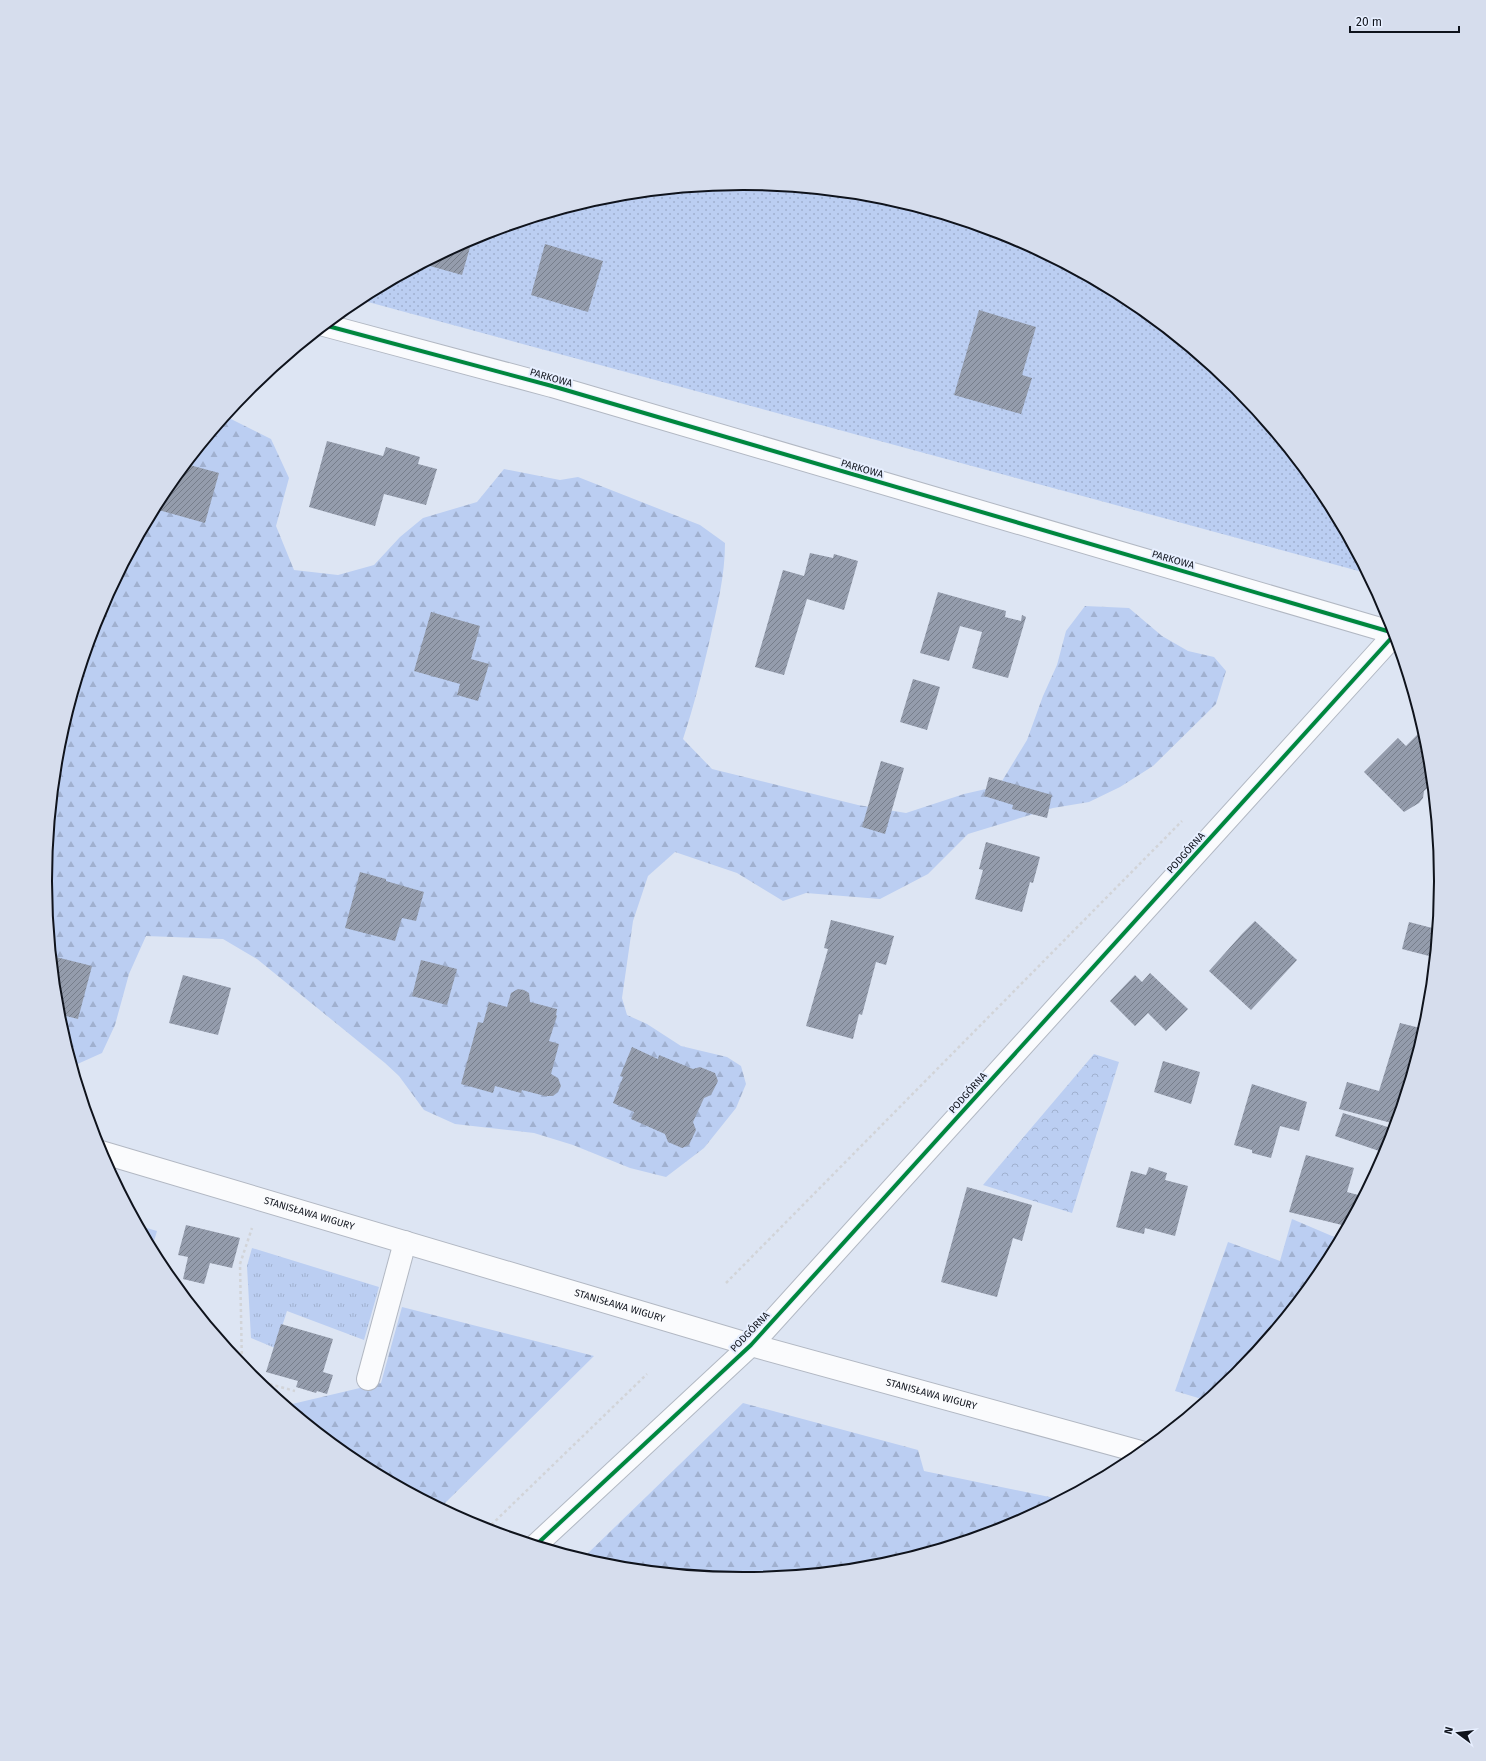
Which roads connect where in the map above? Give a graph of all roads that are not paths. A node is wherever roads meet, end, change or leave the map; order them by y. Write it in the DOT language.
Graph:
graph roads {
  1 [pos="329,327"];
  2 [pos="1387,632"];
  3 [pos="1390,639"];
  4 [pos="109,1155"];
  5 [pos="405,1242"];
  6 [pos="751,1345"];
  7 [pos="368,1379"];
  8 [pos="1134,1450"];
  9 [pos="540,1541"];
  1 -- 2 [label="street, PARKOWA"];
  3 -- 6 [label="street, PODGÓRNA"];
  4 -- 5 [label="street, STANISŁAWA WIGURY"];
  5 -- 6 [label="street, STANISŁAWA WIGURY"];
  5 -- 7 [label="street"];
  6 -- 8 [label="street, STANISŁAWA WIGURY"];
  6 -- 9 [label="street, PODGÓRNA"];
}
